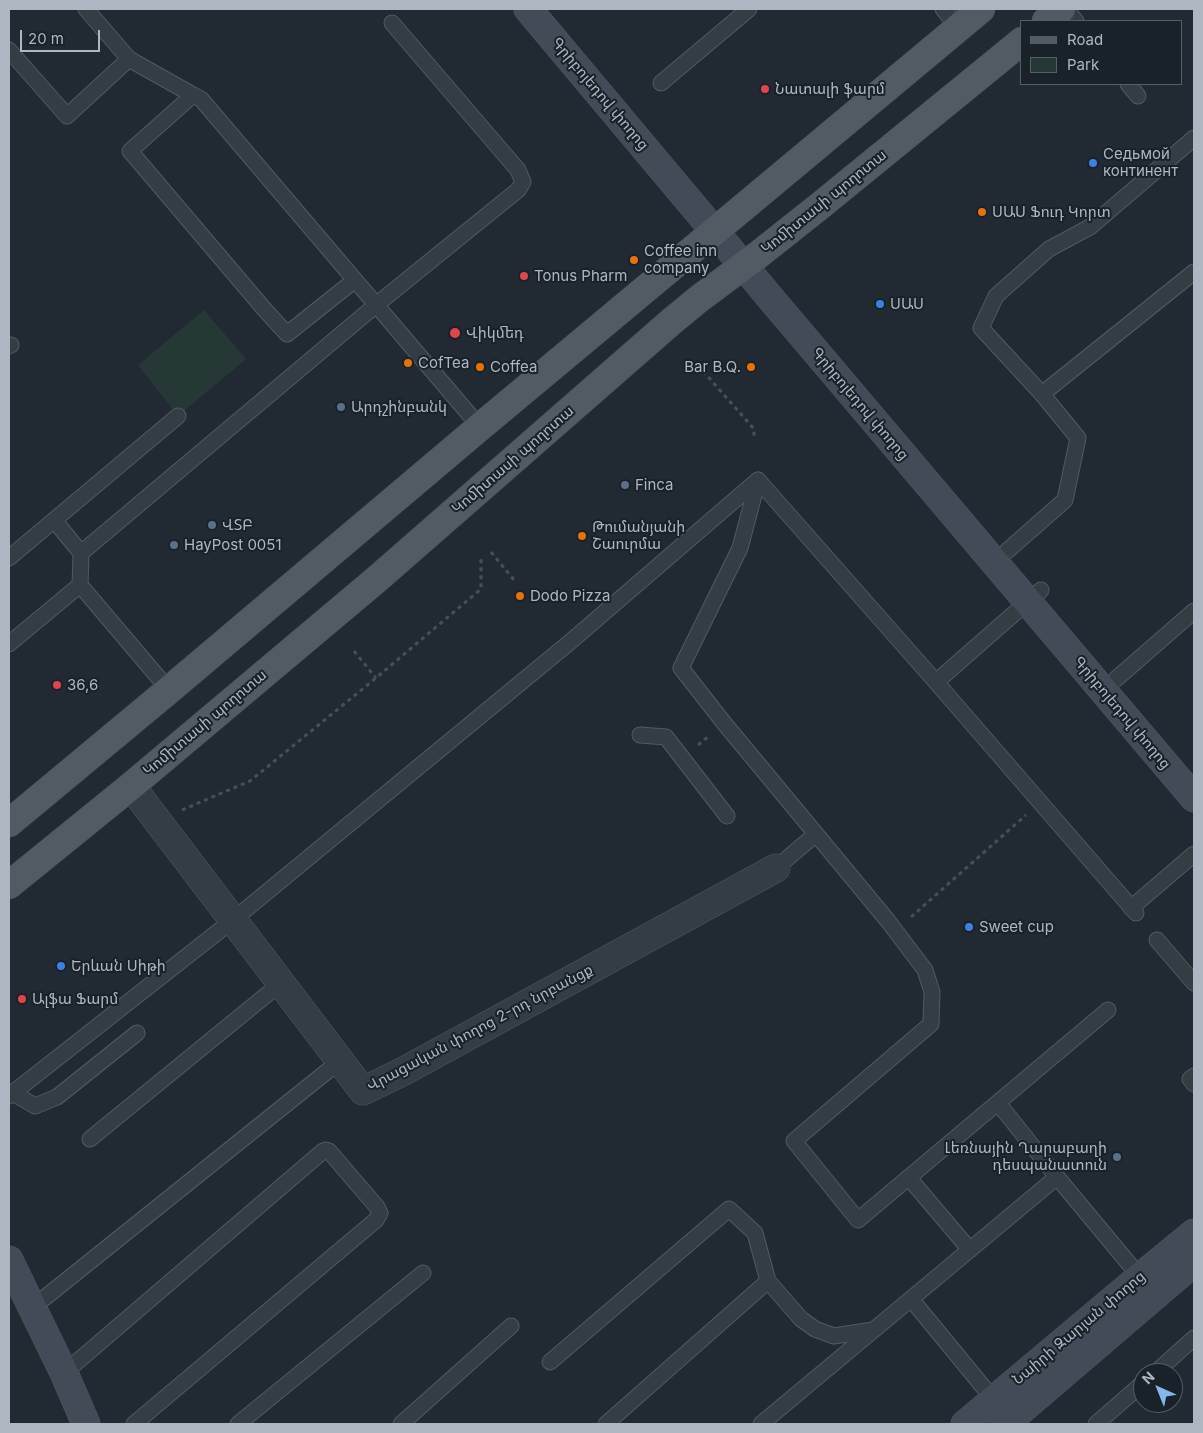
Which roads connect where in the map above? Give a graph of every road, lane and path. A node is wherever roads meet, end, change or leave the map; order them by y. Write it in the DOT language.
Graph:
graph roads {
  1 [pos="86,9"];
  2 [pos="528,9"];
  3 [pos="550,9"];
  4 [pos="749,9"];
  5 [pos="981,9"];
  6 [pos="1061,9"];
  7 [pos="1066,9"];
  8 [pos="951,18"];
  9 [pos="1047,20"];
  10 [pos="1075,20"];
  11 [pos="392,23"];
  12 [pos="1020,43"];
  13 [pos="9,50"];
  14 [pos="130,59"];
  15 [pos="661,83"];
  16 [pos="1129,85"];
  17 [pos="192,96"];
  18 [pos="1138,96"];
  19 [pos="1194,138"];
  20 [pos="722,225"];
  21 [pos="751,260"];
  22 [pos="1194,272"];
  23 [pos="355,280"];
  24 [pos="376,305"];
  25 [pos="703,371"];
  26 [pos="1042,394"];
  27 [pos="178,416"];
  28 [pos="480,426"];
  29 [pos="754,436"];
  30 [pos="758,480"];
  31 [pos="54,520"];
  32 [pos="1007,551"];
  33 [pos="490,552"];
  34 [pos="81,553"];
  35 [pos="9,558"];
  36 [pos="481,559"];
  37 [pos="514,580"];
  38 [pos="80,585"];
  39 [pos="1035,596"];
  40 [pos="1194,611"];
  41 [pos="9,644"];
  42 [pos="354,651"];
  43 [pos="376,678"];
  44 [pos="1116,679"];
  45 [pos="936,682"];
  46 [pos="169,690"];
  47 [pos="724,722"];
  48 [pos="640,735"];
  49 [pos="683,758"];
  50 [pos="1194,771"];
  51 [pos="131,786"];
  52 [pos="1194,798"];
  53 [pos="1040,802"];
  54 [pos="179,811"];
  55 [pos="727,816"];
  56 [pos="9,823"];
  57 [pos="816,834"];
  58 [pos="1194,854"];
  59 [pos="776,868"];
  60 [pos="9,885"];
  61 [pos="233,920"];
  62 [pos="896,931"];
  63 [pos="1157,940"];
  64 [pos="1194,983"];
  65 [pos="281,984"];
  66 [pos="1108,1010"];
  67 [pos="137,1033"];
  68 [pos="340,1061"];
  69 [pos="1194,1076"];
  70 [pos="1194,1084"];
  71 [pos="11,1094"];
  72 [pos="998,1103"];
  73 [pos="90,1139"];
  74 [pos="1057,1177"];
  75 [pos="909,1178"];
  76 [pos="1194,1233"];
  77 [pos="970,1250"];
  78 [pos="9,1260"];
  79 [pos="1194,1262"];
  80 [pos="423,1273"];
  81 [pos="1140,1277"];
  82 [pos="768,1281"];
  83 [pos="912,1299"];
  84 [pos="32,1308"];
  85 [pos="512,1326"];
  86 [pos="872,1330"];
  87 [pos="1194,1338"];
  88 [pos="550,1362"];
  89 [pos="1166,1363"];
  90 [pos="64,1374"];
  91 [pos="1133,1392"];
  92 [pos="994,1400"];
  93 [pos="86,1424"];
  94 [pos="134,1424"];
  95 [pos="238,1424"];
  96 [pos="401,1424"];
  97 [pos="606,1424"];
  98 [pos="761,1424"];
  99 [pos="965,1424"];
  100 [pos="1005,1424"];
  101 [pos="1096,1424"];
  1 -- 14 [label="lane"];
  2 -- 20 [label="street, Գրիբոյեդով փողոց"];
  3 -- 20 [label="street, Գրիբոյեդով փողոց"];
  4 -- 15 [label="lane"];
  5 -- 8 [label="main road"];
  6 -- 9 [label="main road"];
  7 -- 10 [label="lane"];
  8 -- 20 [label="main road"];
  11 -- 24 [label="lane"];
  12 -- 21 [label="main road, Կոմիտասի պողոտա"];
  13 -- 14 [label="lane"];
  14 -- 17 [label="lane"];
  16 -- 18 [label="lane"];
  17 -- 23 [label="lane"];
  17 -- 23 [label="lane"];
  19 -- 26 [label="lane"];
  20 -- 21 [label="street, Գրիբոյեդով փողոց"];
  20 -- 28 [label="main road"];
  21 -- 32 [label="street, Գրիբոյեդով փողոց"];
  21 -- 39 [label="street, Գրիբոյեդով փողոց"];
  21 -- 51 [label="main road, Կոմիտասի պողոտա"];
  22 -- 26 [label="lane"];
  23 -- 24 [label="lane"];
  24 -- 28 [label="lane"];
  24 -- 34 [label="lane"];
  25 -- 29 [label="path"];
  26 -- 32 [label="lane"];
  27 -- 31 [label="lane"];
  28 -- 46 [label="main road"];
  30 -- 45 [label="lane"];
  30 -- 47 [label="lane"];
  30 -- 61 [label="lane"];
  31 -- 34 [label="lane"];
  31 -- 35 [label="lane"];
  32 -- 39 [label="street, Գրիբոյեդով փողոց"];
  33 -- 37 [label="path"];
  34 -- 38 [label="lane"];
  36 -- 43 [label="path"];
  38 -- 41 [label="lane"];
  38 -- 46 [label="lane"];
  39 -- 44 [label="street, Գրիբոյեդով փողոց"];
  39 -- 45 [label="lane"];
  39 -- 52 [label="street, Գրիբոյեդով փողոց"];
  40 -- 44 [label="lane"];
  42 -- 43 [label="path"];
  43 -- 54 [label="path"];
  44 -- 50 [label="street, Գրիբոյեդով փողոց"];
  45 -- 53 [label="lane"];
  46 -- 56 [label="main road"];
  47 -- 49 [label="path"];
  47 -- 57 [label="lane"];
  48 -- 49 [label="lane"];
  49 -- 55 [label="lane"];
  51 -- 60 [label="main road, Կոմիտասի պողոտա"];
  51 -- 61 [label="street, Վրացական փողոց 2-րդ նրբանցք"];
  53 -- 58 [label="lane"];
  53 -- 62 [label="path"];
  57 -- 59 [label="lane"];
  57 -- 62 [label="lane"];
  59 -- 68 [label="street, Վրացական փողոց 2-րդ նրբանցք"];
  61 -- 65 [label="street, Վրացական փողոց 2-րդ նրբանցք"];
  61 -- 71 [label="lane"];
  62 -- 75 [label="lane"];
  63 -- 64 [label="lane"];
  65 -- 68 [label="street, Վրացական փողոց 2-րդ նրբանցք"];
  65 -- 73 [label="lane"];
  66 -- 72 [label="lane"];
  67 -- 71 [label="lane"];
  68 -- 84 [label="lane"];
  69 -- 70 [label="lane"];
  72 -- 74 [label="lane"];
  72 -- 75 [label="lane"];
  74 -- 77 [label="lane"];
  74 -- 81 [label="lane"];
  75 -- 77 [label="lane"];
  76 -- 81 [label="street, Նաիրի Զարյան փողոց"];
  77 -- 83 [label="lane"];
  78 -- 84 [label="street"];
  79 -- 100 [label="street, Նաիրի Զարյան փողոց"];
  80 -- 95 [label="lane"];
  81 -- 92 [label="street, Նաիրի Զարյան փողոց"];
  82 -- 86 [label="lane"];
  82 -- 88 [label="lane"];
  82 -- 97 [label="lane"];
  83 -- 86 [label="lane"];
  83 -- 92 [label="lane"];
  84 -- 90 [label="street"];
  85 -- 96 [label="lane"];
  86 -- 98 [label="lane"];
  87 -- 89 [label="lane"];
  90 -- 93 [label="street"];
  90 -- 94 [label="lane"];
  91 -- 101 [label="lane"];
  92 -- 99 [label="street, Նաիրի Զարյան փողոց"];
}
